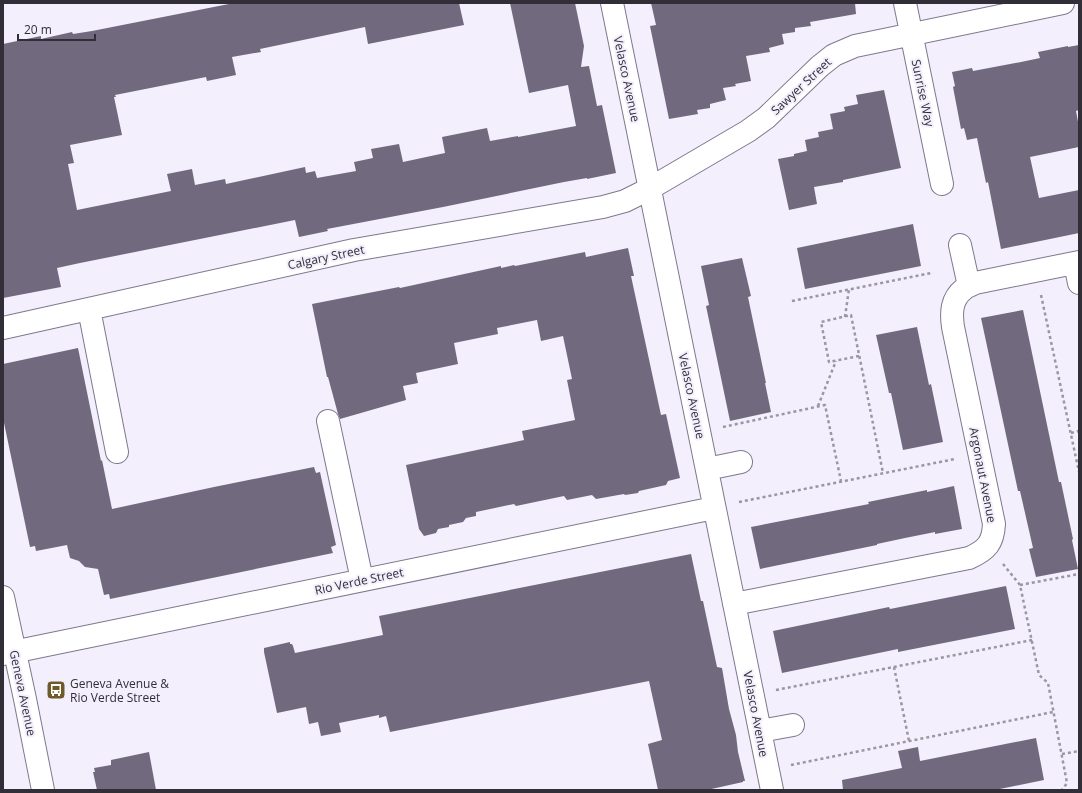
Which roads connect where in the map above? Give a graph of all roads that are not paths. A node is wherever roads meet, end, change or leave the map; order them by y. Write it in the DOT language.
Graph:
graph roads {
  1 [pos="612,3"];
  2 [pos="905,3"];
  3 [pos="1063,3"];
  4 [pos="911,34"];
  5 [pos="942,184"];
  6 [pos="649,189"];
  7 [pos="960,245"];
  8 [pos="1078,269"];
  9 [pos="969,286"];
  10 [pos="89,309"];
  11 [pos="3,328"];
  12 [pos="328,421"];
  13 [pos="117,452"];
  14 [pos="741,462"];
  15 [pos="707,469"];
  16 [pos="714,508"];
  17 [pos="362,580"];
  18 [pos="3,597"];
  19 [pos="734,604"];
  20 [pos="9,653"];
  21 [pos="793,725"];
  22 [pos="760,731"];
  23 [pos="769,780"];
  24 [pos="43,790"];
  1 -- 6 [label="street, Velasco Avenue"];
  2 -- 4 [label="street, Sunrise Way"];
  3 -- 4 [label="street, Sawyer Street"];
  4 -- 5 [label="street, Sunrise Way"];
  4 -- 6 [label="street, Sawyer Street"];
  6 -- 10 [label="street, Calgary Street"];
  6 -- 15 [label="street, Velasco Avenue"];
  7 -- 9 [label="street"];
  8 -- 9 [label="street, Argonaut Avenue"];
  9 -- 19 [label="street, Argonaut Avenue"];
  10 -- 11 [label="street, Calgary Street"];
  10 -- 13 [label="street"];
  12 -- 17 [label="street"];
  14 -- 15 [label="street"];
  15 -- 16 [label="street, Velasco Avenue"];
  16 -- 17 [label="street, Rio Verde Street"];
  16 -- 19 [label="street, Velasco Avenue"];
  17 -- 20 [label="street, Rio Verde Street"];
  18 -- 20 [label="street, Geneva Avenue"];
  19 -- 22 [label="street, Velasco Avenue"];
  20 -- 24 [label="street, Geneva Avenue"];
  21 -- 22 [label="street"];
  22 -- 23 [label="street, Velasco Avenue"];
}
